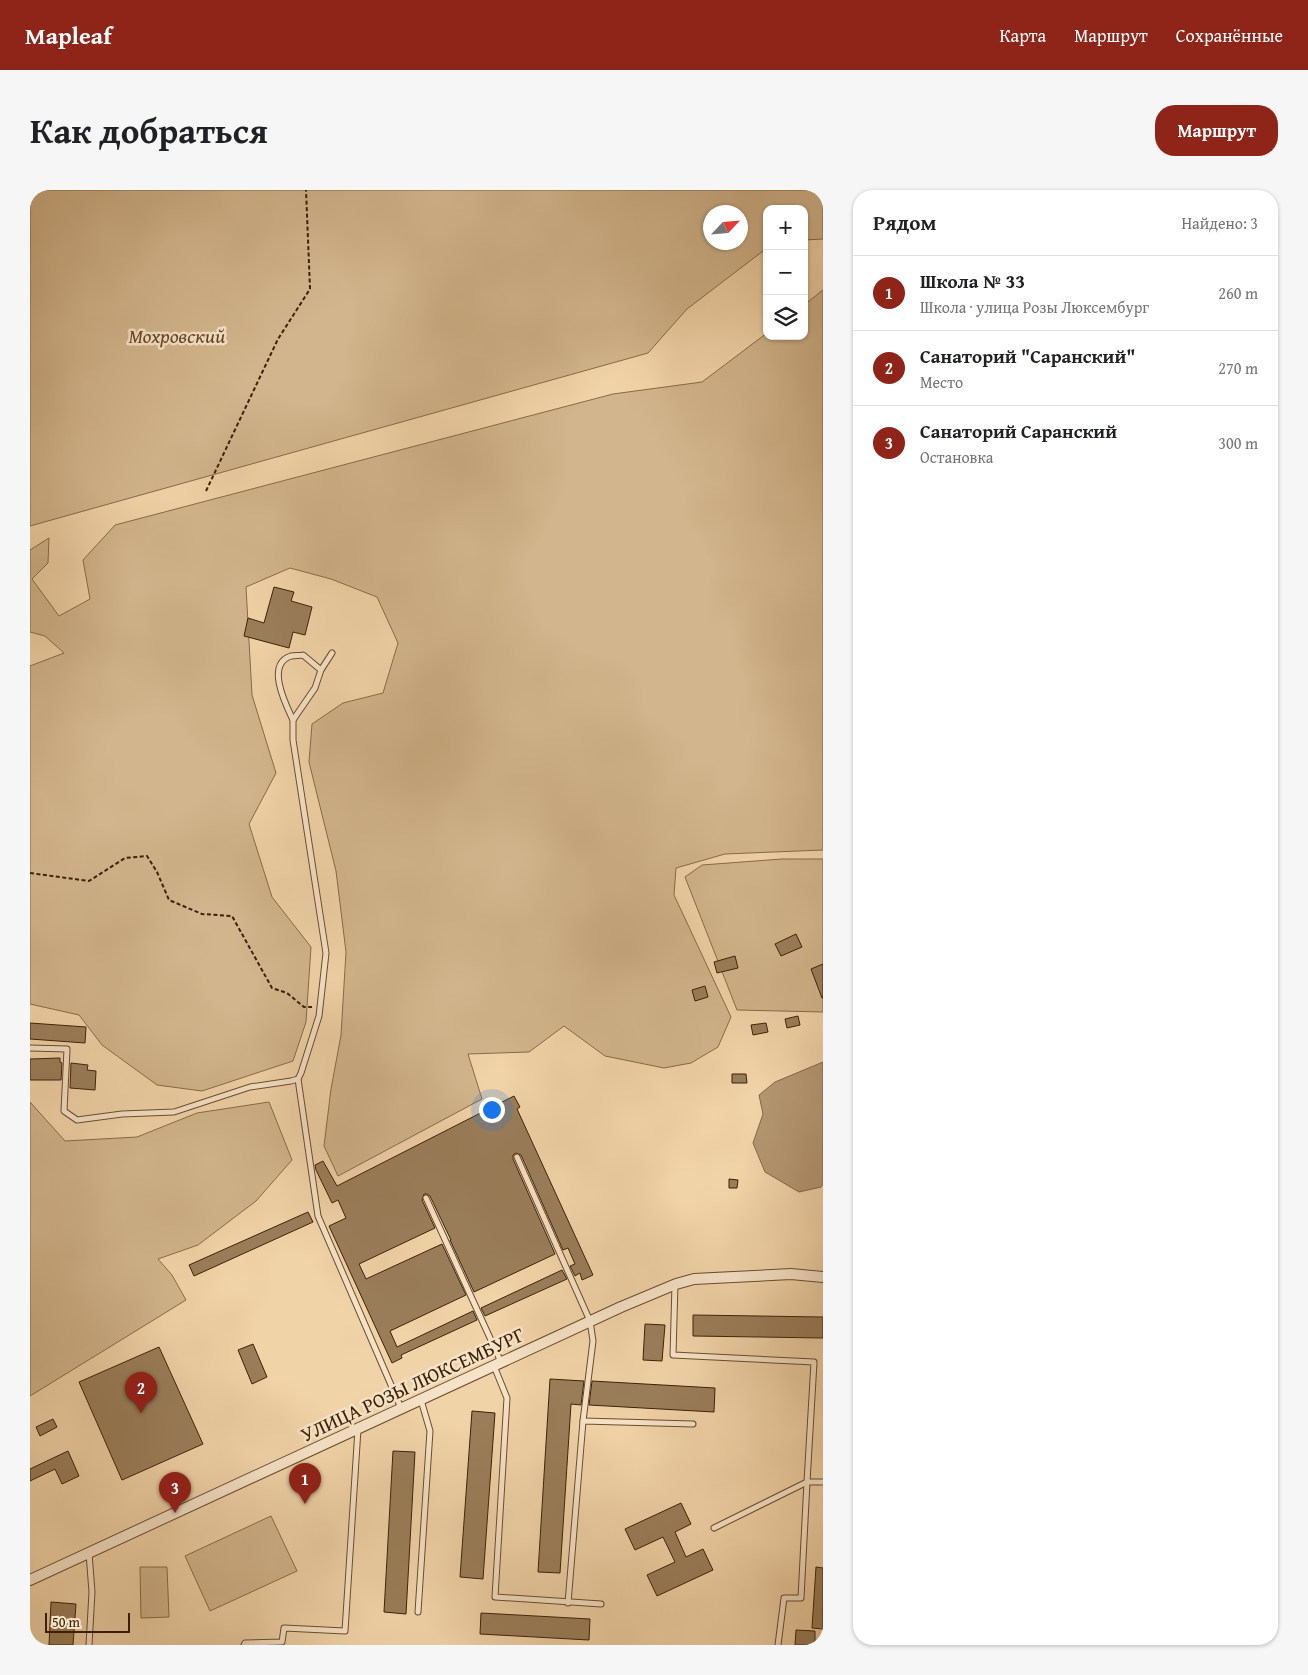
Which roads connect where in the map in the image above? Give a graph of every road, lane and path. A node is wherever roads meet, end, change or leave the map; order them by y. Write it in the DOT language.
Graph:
graph roads {
  1 [pos="306,190"];
  2 [pos="206,491"];
  3 [pos="332,653"];
  4 [pos="321,670"];
  5 [pos="293,720"];
  6 [pos="30,873"];
  7 [pos="320,1008"];
  8 [pos="30,1048"];
  9 [pos="298,1079"];
  10 [pos="517,1157"];
  11 [pos="426,1198"];
  12 [pos="823,1278"];
  13 [pos="676,1284"];
  14 [pos="590,1321"];
  15 [pos="497,1364"];
  16 [pos="421,1399"];
  17 [pos="401,1408"];
  18 [pos="583,1420"];
  19 [pos="693,1424"];
  20 [pos="358,1429"];
  21 [pos="807,1482"];
  22 [pos="823,1482"];
  23 [pos="714,1528"];
  24 [pos="89,1553"];
  25 [pos="30,1580"];
  26 [pos="568,1603"];
  27 [pos="601,1604"];
  28 [pos="418,1612"];
  29 [pos="89,1645"];
  30 [pos="244,1645"];
  31 [pos="778,1645"];
  1 -- 2 [label="path"];
  3 -- 4 [label="lane"];
  4 -- 5 [label="lane"];
  4 -- 5 [label="lane"];
  5 -- 7 [label="lane"];
  6 -- 7 [label="path"];
  7 -- 9 [label="lane"];
  8 -- 9 [label="lane"];
  9 -- 17 [label="lane"];
  10 -- 14 [label="lane"];
  11 -- 15 [label="lane"];
  12 -- 13 [label="street, УЛИЦА РОЗЫ ЛЮКСЕМБУРГ"];
  13 -- 14 [label="street, УЛИЦА РОЗЫ ЛЮКСЕМБУРГ"];
  13 -- 21 [label="lane"];
  14 -- 15 [label="street, УЛИЦА РОЗЫ ЛЮКСЕМБУРГ"];
  14 -- 18 [label="lane"];
  15 -- 16 [label="street, УЛИЦА РОЗЫ ЛЮКСЕМБУРГ"];
  15 -- 26 [label="lane"];
  16 -- 17 [label="street, УЛИЦА РОЗЫ ЛЮКСЕМБУРГ"];
  16 -- 28 [label="lane"];
  17 -- 20 [label="street, УЛИЦА РОЗЫ ЛЮКСЕМБУРГ"];
  18 -- 19 [label="lane"];
  18 -- 26 [label="lane"];
  20 -- 24 [label="street, УЛИЦА РОЗЫ ЛЮКСЕМБУРГ"];
  20 -- 30 [label="lane"];
  21 -- 22 [label="lane"];
  21 -- 23 [label="lane"];
  21 -- 31 [label="lane"];
  24 -- 25 [label="street, УЛИЦА РОЗЫ ЛЮКСЕМБУРГ"];
  24 -- 29 [label="lane"];
  26 -- 27 [label="lane"];
}
